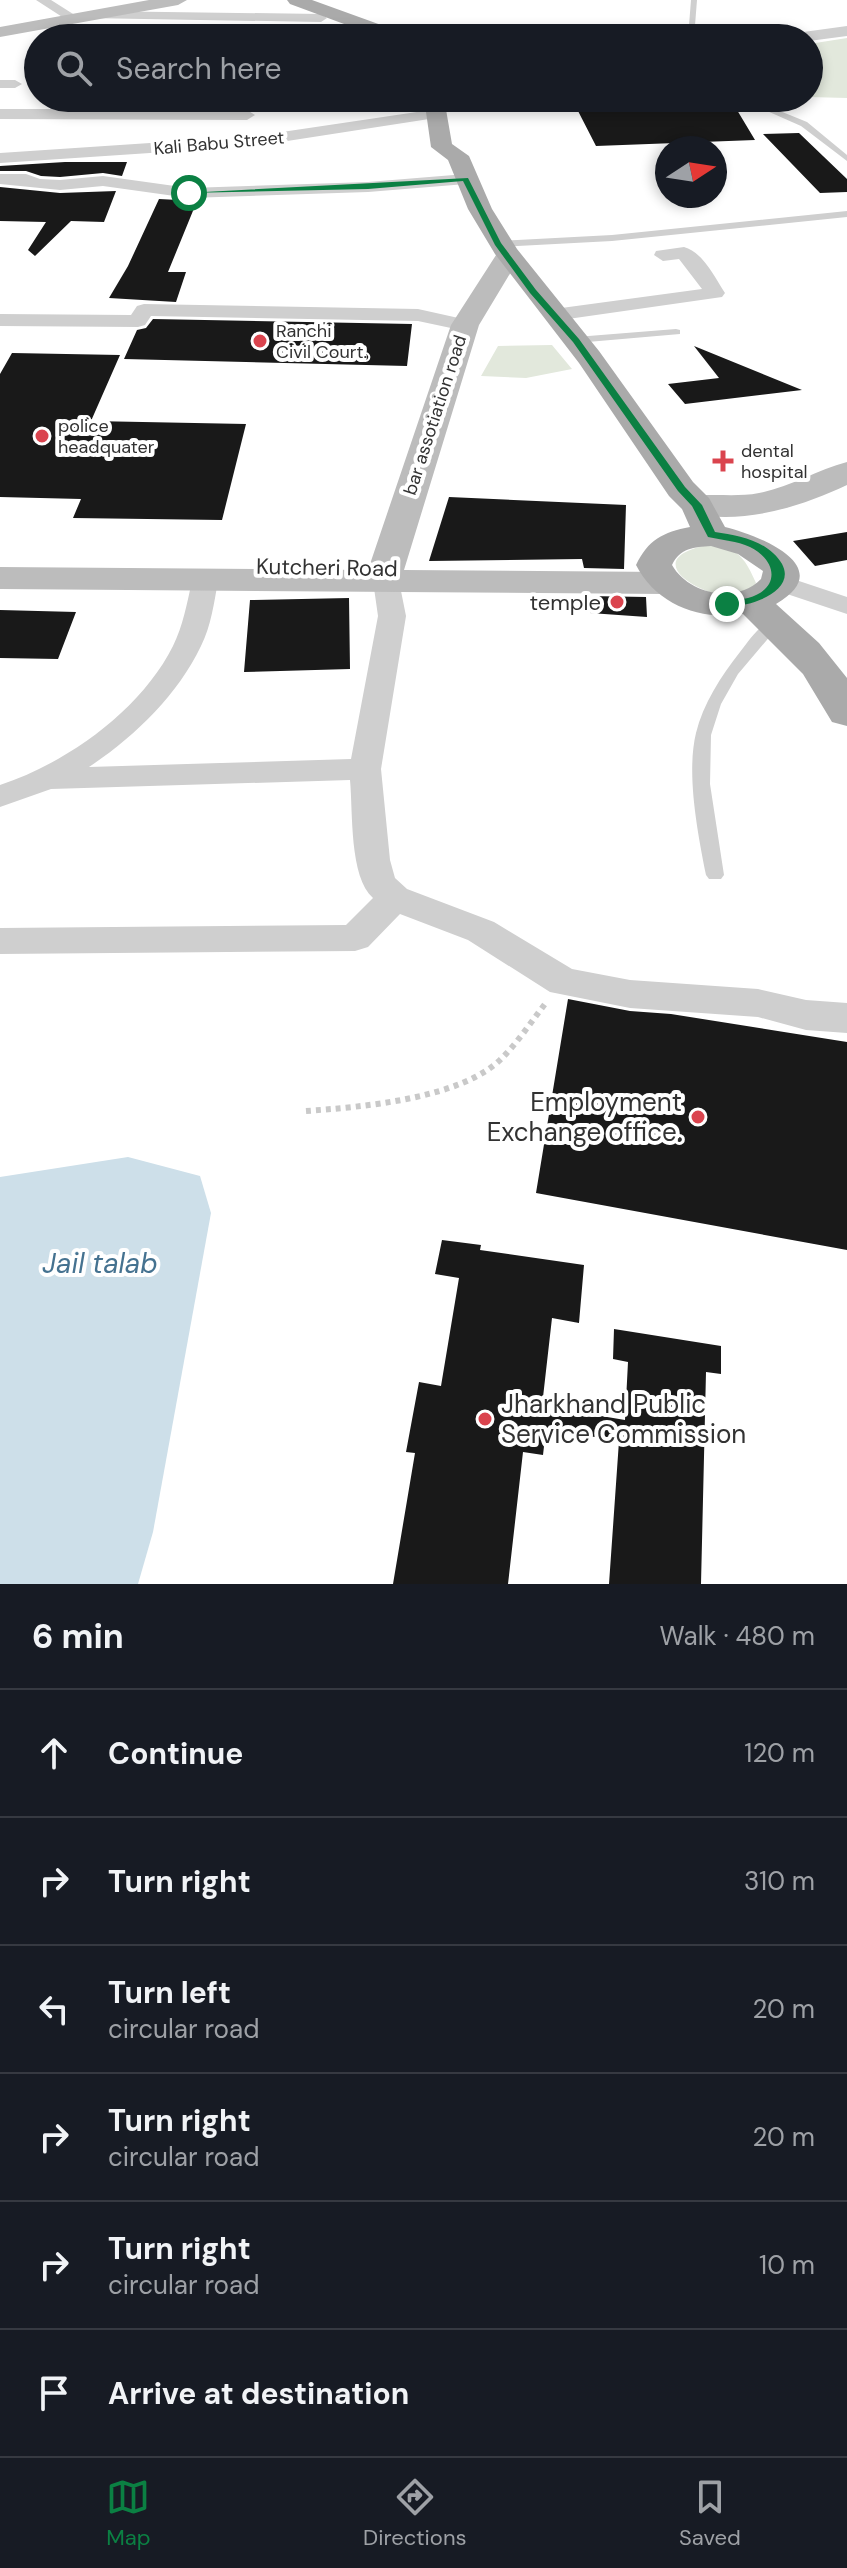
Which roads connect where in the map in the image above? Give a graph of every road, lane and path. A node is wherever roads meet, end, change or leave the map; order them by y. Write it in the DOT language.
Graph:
graph roads {
  1 [pos="42,0"];
  2 [pos="178,0"];
  3 [pos="266,0"];
  4 [pos="281,0"];
  5 [pos="296,0"];
  6 [pos="313,0"];
  7 [pos="694,0"];
  8 [pos="209,15"];
  9 [pos="321,18"];
  10 [pos="81,21"];
  11 [pos="59,24"];
  12 [pos="207,24"];
  13 [pos="344,24"];
  14 [pos="349,24"];
  15 [pos="351,24"];
  16 [pos="380,24"];
  17 [pos="692,24"];
  18 [pos="24,29"];
  19 [pos="847,31"];
  20 [pos="0,32"];
  21 [pos="823,34"];
  22 [pos="106,112"];
  23 [pos="176,112"];
  24 [pos="247,112"];
  25 [pos="390,112"];
  26 [pos="438,112"];
  27 [pos="775,112"];
  28 [pos="0,114"];
  29 [pos="175,115"];
  30 [pos="247,115"];
  31 [pos="86,130"];
  32 [pos="255,141"];
  33 [pos="463,157"];
  34 [pos="0,158"];
  35 [pos="847,159"];
  36 [pos="0,179"];
  37 [pos="847,214"];
  38 [pos="502,250"];
  39 [pos="663,255"];
  40 [pos="554,315"];
  41 [pos="0,320"];
  42 [pos="465,325"];
  43 [pos="676,332"];
  44 [pos="576,340"];
  45 [pos="847,472"];
  46 [pos="791,495"];
  47 [pos="714,526"];
  48 [pos="0,564"];
  49 [pos="386,574"];
  50 [pos="659,574"];
  51 [pos="0,578"];
  52 [pos="205,581"];
  53 [pos="768,602"];
  54 [pos="847,606"];
  55 [pos="847,713"];
  56 [pos="365,769"];
  57 [pos="46,779"];
  58 [pos="0,796"];
  59 [pos="715,875"];
  60 [pos="395,898"];
  61 [pos="0,941"];
  62 [pos="563,982"];
  63 [pos="847,1018"];
  64 [pos="306,1111"];
  1 -- 10 [label="street"];
  2 -- 10 [label="main road"];
  3 -- 9 [label="main road"];
  4 -- 14 [label="main road"];
  5 -- 15 [label="main road"];
  6 -- 16 [label="main road"];
  7 -- 17 [label="lane"];
  8 -- 9 [label="street"];
  8 -- 10 [label="street"];
  8 -- 12 [label="street"];
  9 -- 13 [label="main road"];
  10 -- 11 [label="main road"];
  18 -- 20 [label="main road"];
  19 -- 21 [label="street"];
  22 -- 31 [label="street"];
  23 -- 29 [label="street"];
  24 -- 30 [label="street"];
  25 -- 32 [label="street, Kali Babu Street"];
  26 -- 33 [label="main road"];
  27 -- 35 [label="lane"];
  28 -- 31 [label="street"];
  29 -- 30 [label="street"];
  29 -- 31 [label="street"];
  30 -- 32 [label="street"];
  31 -- 32 [label="street, Kali Babu Street"];
  31 -- 34 [label="street, Kali Babu Street"];
  33 -- 36 [label="street"];
  33 -- 38 [label="main road"];
  37 -- 38 [label="lane"];
  38 -- 40 [label="main road"];
  38 -- 42 [label="main road, bar assotiation road"];
  39 -- 40 [label="street"];
  40 -- 44 [label="main road"];
  41 -- 42 [label="street"];
  42 -- 49 [label="main road, bar assotiation road"];
  43 -- 44 [label="lane"];
  44 -- 47 [label="main road"];
  45 -- 46 [label="main road"];
  46 -- 47 [label="main road"];
  46 -- 47 [label="main road"];
  47 -- 50 [label="main road"];
  47 -- 53 [label="main road"];
  48 -- 49 [label="main road, Kutcheri Road"];
  49 -- 50 [label="main road"];
  49 -- 52 [label="main road"];
  49 -- 56 [label="street"];
  50 -- 53 [label="main road"];
  51 -- 52 [label="main road"];
  52 -- 57 [label="street"];
  53 -- 54 [label="street"];
  53 -- 55 [label="main road"];
  53 -- 59 [label="lane"];
  56 -- 57 [label="street"];
  56 -- 60 [label="street"];
  57 -- 58 [label="street"];
  60 -- 61 [label="street"];
  60 -- 62 [label="street"];
  62 -- 63 [label="street"];
  62 -- 64 [label="path"];
}
